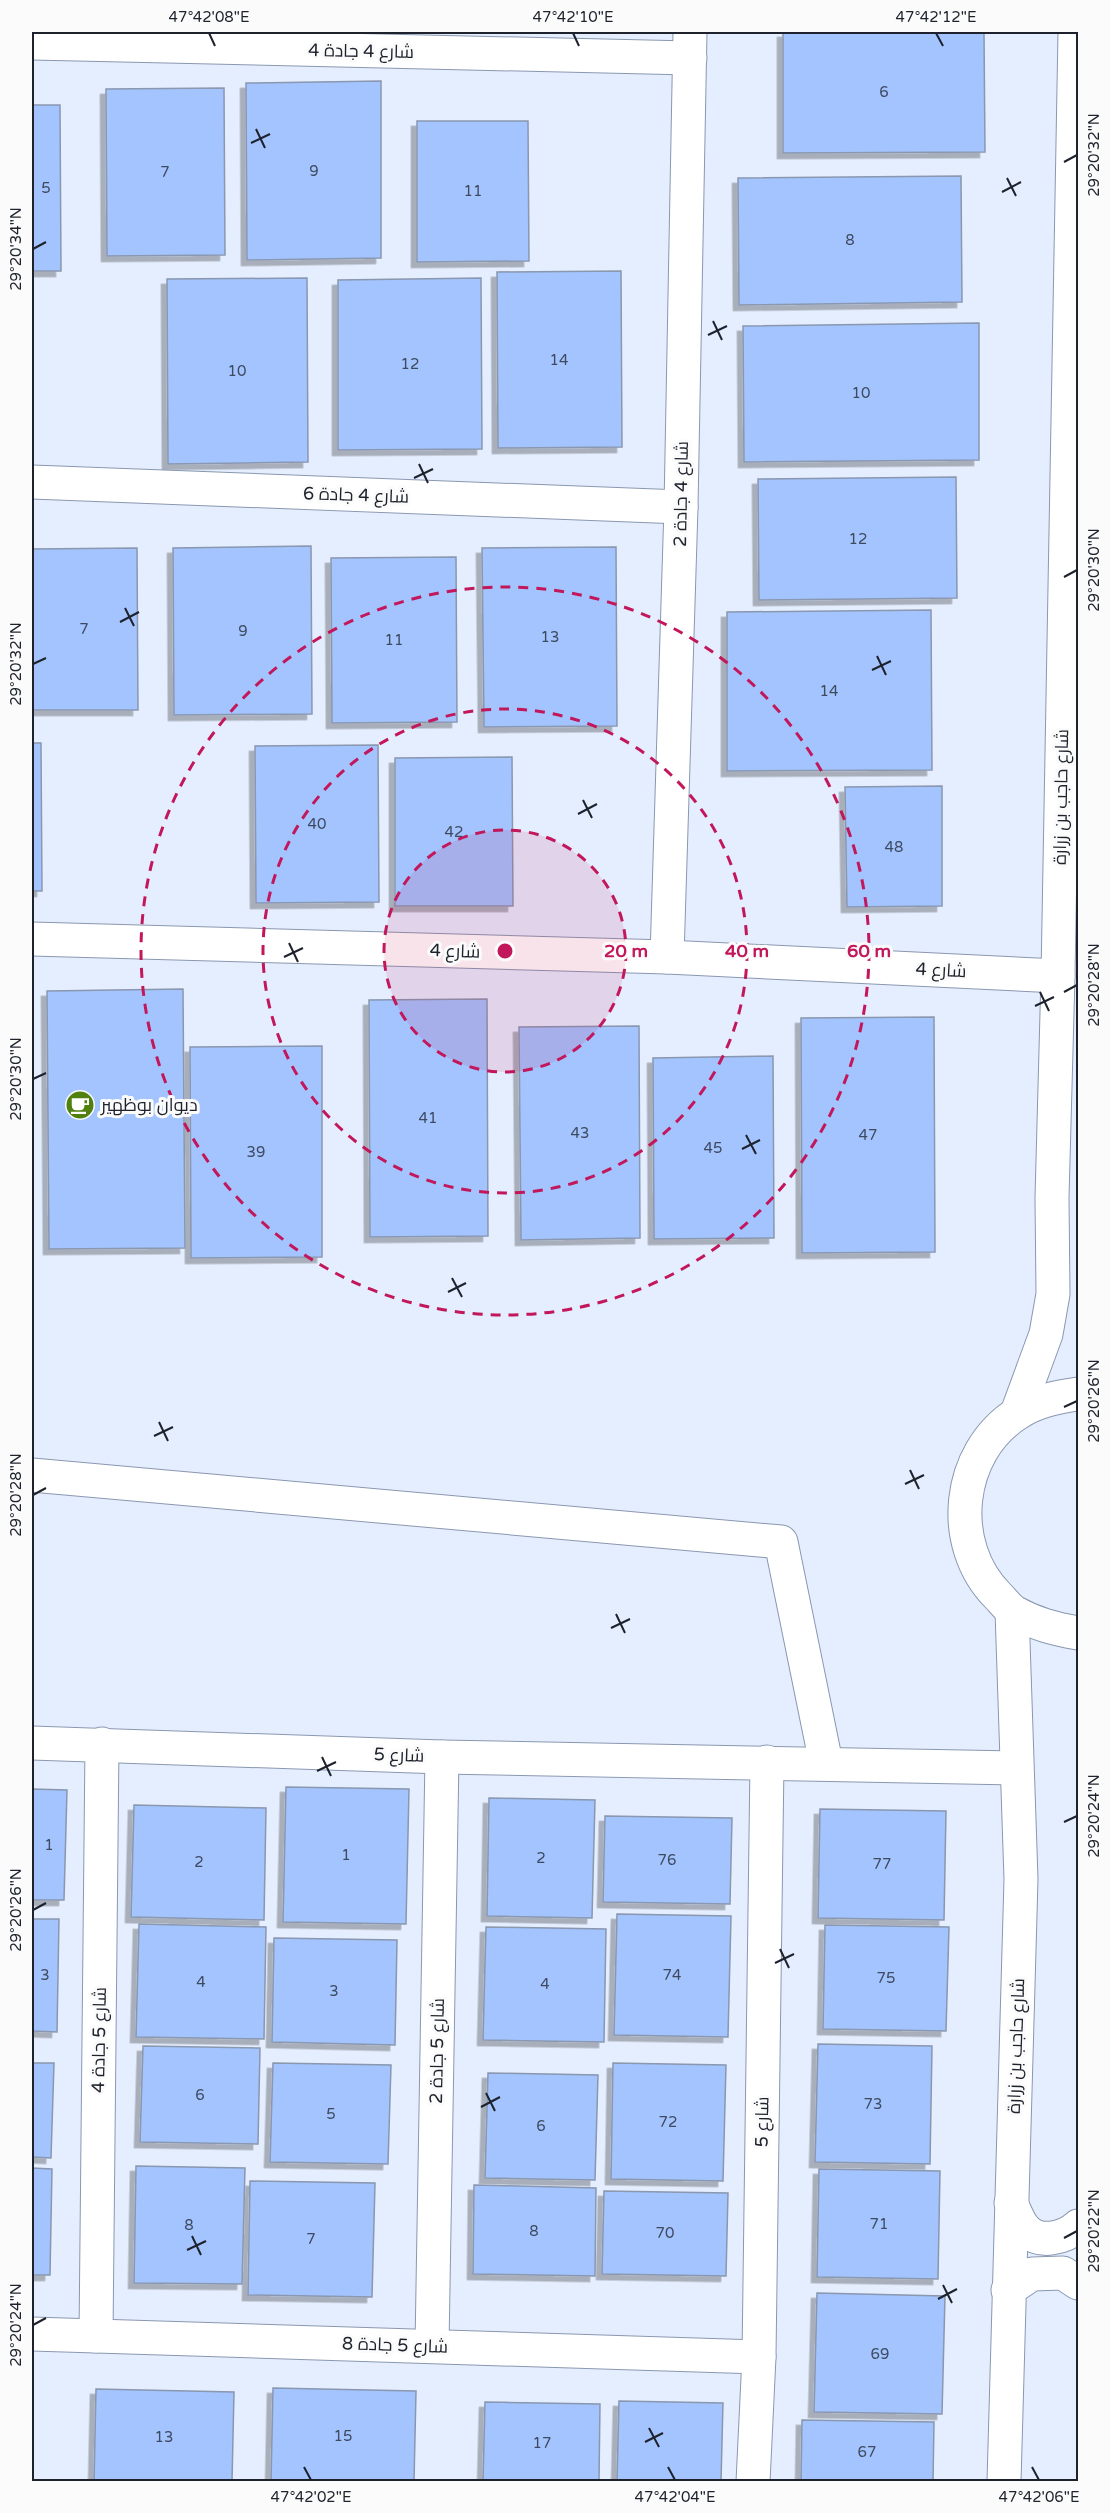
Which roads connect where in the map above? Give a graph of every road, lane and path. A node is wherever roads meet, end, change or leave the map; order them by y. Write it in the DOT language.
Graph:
graph roads {
  1 [pos="1075,32"];
  2 [pos="32,43"];
  3 [pos="690,45"];
  4 [pos="32,482"];
  5 [pos="681,507"];
  6 [pos="32,939"];
  7 [pos="667,957"];
  8 [pos="1058,976"];
  9 [pos="1078,1394"];
  10 [pos="1017,1413"];
  11 [pos="32,1475"];
  12 [pos="1012,1611"];
  13 [pos="1078,1633"];
  14 [pos="32,1743"];
  15 [pos="102,1744"];
  16 [pos="442,1756"];
  17 [pos="767,1762"];
  18 [pos="826,1763"];
  19 [pos="1016,1768"];
  20 [pos="1011,2203"];
  21 [pos="1078,2226"];
  22 [pos="1078,2283"];
  23 [pos="1008,2290"];
  24 [pos="32,2334"];
  25 [pos="96,2336"];
  26 [pos="432,2346"];
  27 [pos="759,2357"];
  28 [pos="753,2481"];
  29 [pos="1004,2481"];
  1 -- 8 [label="street, شارع حاجب بن زرارة"];
  2 -- 3 [label="street, شارع 4 جادة 4"];
  3 -- 5 [label="street, شارع 4 جادة 2"];
  4 -- 5 [label="street, شارع 4 جادة 6"];
  5 -- 7 [label="street, شارع 4 جادة 2"];
  6 -- 7 [label="street, شارع 4"];
  7 -- 8 [label="street, شارع 4"];
  8 -- 10 [label="street, شارع حاجب بن زرارة"];
  9 -- 10 [label="street"];
  10 -- 12 [label="street"];
  11 -- 18 [label="street"];
  12 -- 13 [label="street"];
  12 -- 19 [label="street, شارع حاجب بن زرارة"];
  14 -- 15 [label="street, شارع 5"];
  15 -- 16 [label="street, شارع 5"];
  15 -- 25 [label="street, شارع 5 جادة 4"];
  16 -- 17 [label="street, شارع 5"];
  16 -- 26 [label="street, شارع 5 جادة 2"];
  17 -- 18 [label="street, شارع 5"];
  17 -- 27 [label="street, شارع 5"];
  18 -- 19 [label="street, شارع 5"];
  19 -- 20 [label="street, شارع حاجب بن زرارة"];
  20 -- 21 [label="street"];
  20 -- 23 [label="street, شارع حاجب بن زرارة"];
  22 -- 23 [label="street"];
  23 -- 29 [label="street, شارع حاجب بن زرارة"];
  24 -- 25 [label="street, شارع 5 جادة 8"];
  25 -- 26 [label="street, شارع 5 جادة 8"];
  26 -- 27 [label="street, شارع 5 جادة 8"];
  27 -- 28 [label="street, شارع 5"];
}
